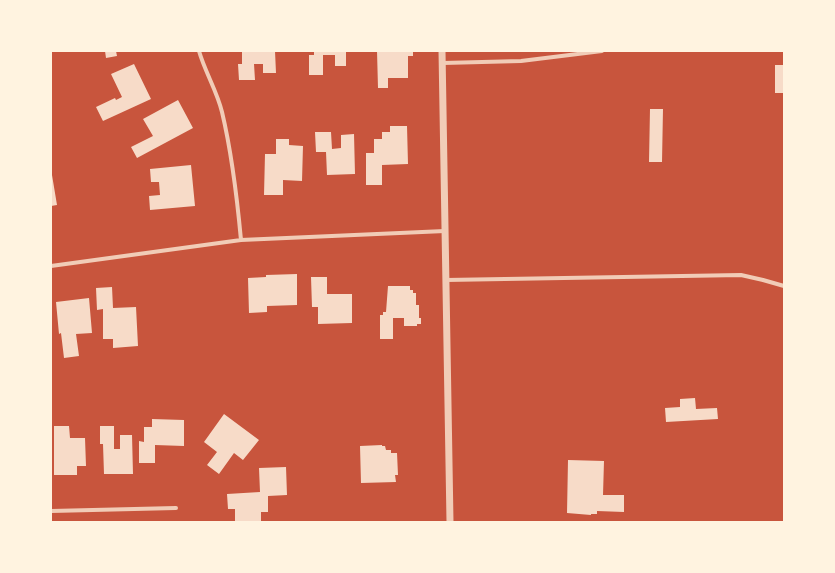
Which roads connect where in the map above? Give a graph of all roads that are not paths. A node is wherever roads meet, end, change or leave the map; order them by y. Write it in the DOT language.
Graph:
graph roads {
  1 [pos="200,51"];
  2 [pos="442,51"];
  3 [pos="602,51"];
  4 [pos="443,63"];
  5 [pos="445,231"];
  6 [pos="241,240"];
  7 [pos="51,266"];
  8 [pos="446,280"];
  9 [pos="784,286"];
  10 [pos="176,508"];
  11 [pos="51,511"];
  12 [pos="450,522"];
  1 -- 6 [label="street"];
  2 -- 4 [label="street"];
  3 -- 4 [label="street"];
  4 -- 5 [label="street"];
  5 -- 6 [label="street"];
  5 -- 8 [label="street"];
  6 -- 7 [label="street"];
  8 -- 9 [label="street"];
  8 -- 12 [label="street"];
  10 -- 11 [label="street"];
}
